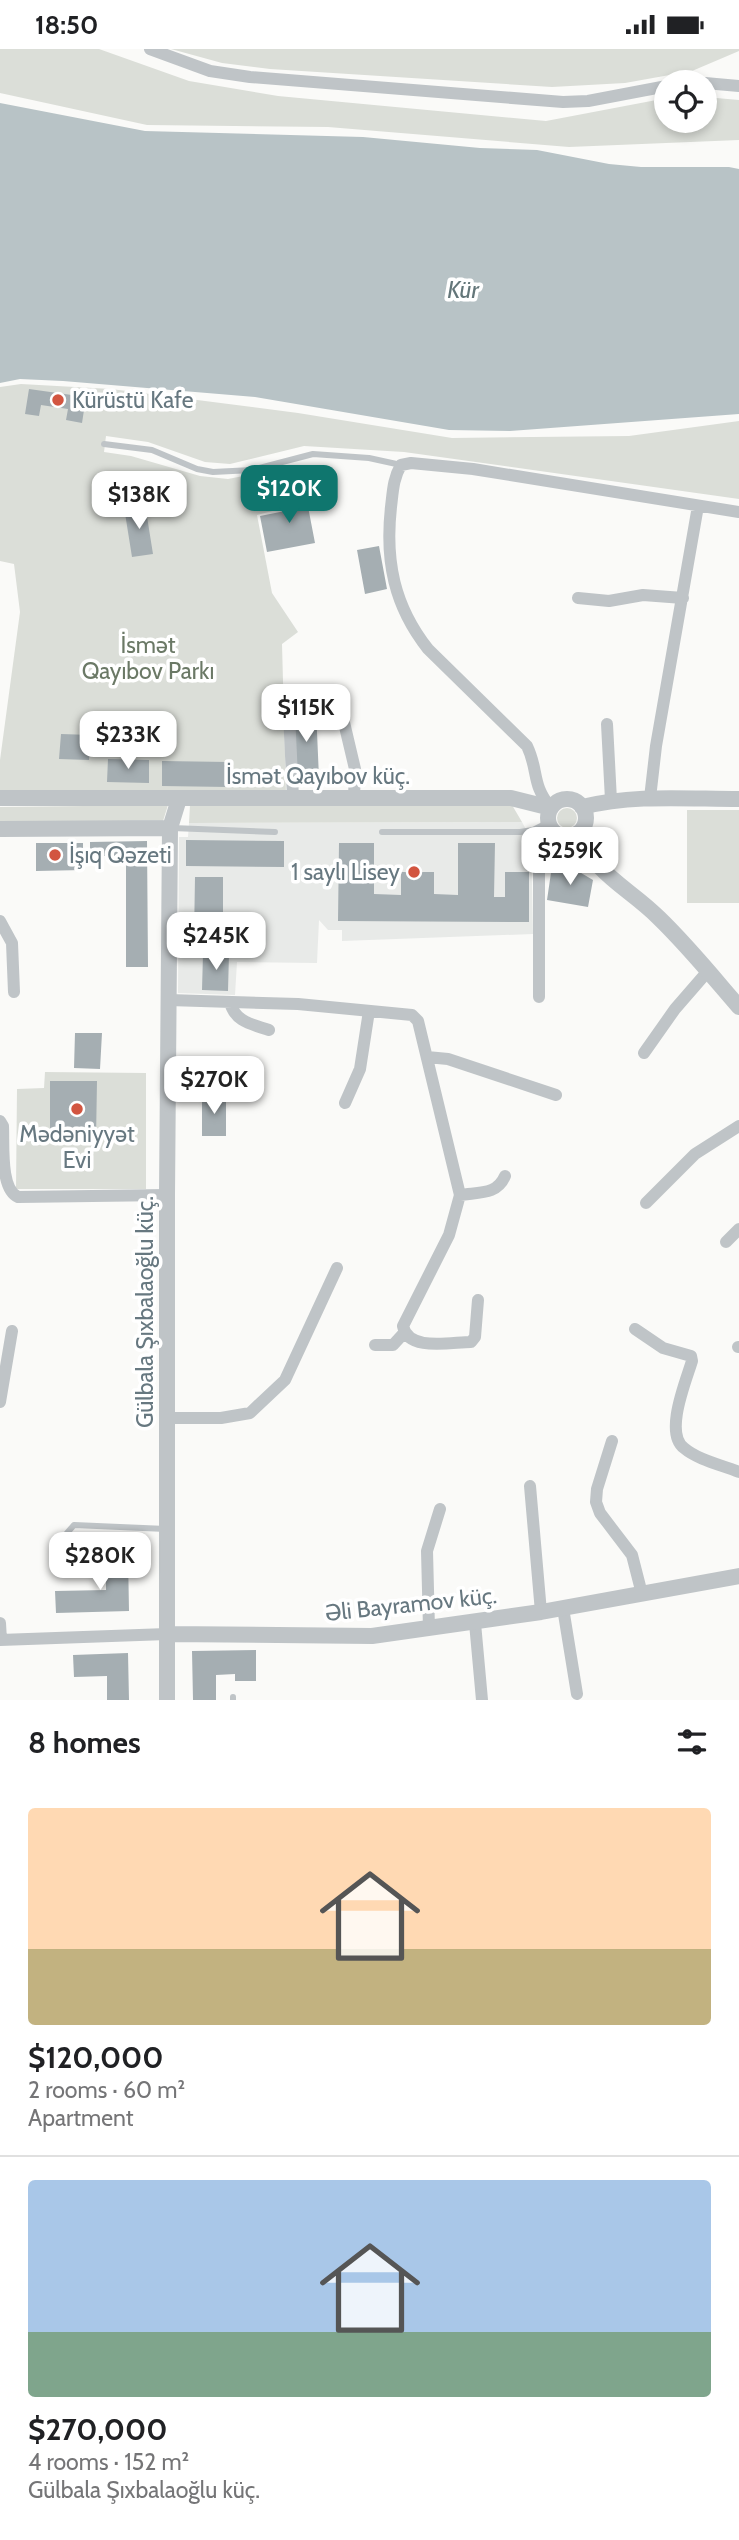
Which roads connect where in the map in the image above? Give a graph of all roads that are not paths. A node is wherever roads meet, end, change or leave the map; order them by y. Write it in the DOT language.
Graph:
graph roads {
  1 [pos="151,49"];
  2 [pos="717,84"];
  3 [pos="739,86"];
  4 [pos="654,88"];
  5 [pos="104,444"];
  6 [pos="401,465"];
  7 [pos="698,506"];
  8 [pos="739,512"];
  9 [pos="578,598"];
  10 [pos="683,598"];
  11 [pos="288,692"];
  12 [pos="338,697"];
  13 [pos="607,724"];
  14 [pos="650,798"];
  15 [pos="0,799"];
  16 [pos="179,799"];
  17 [pos="293,799"];
  18 [pos="354,799"];
  19 [pos="739,799"];
  20 [pos="611,800"];
  21 [pos="582,807"];
  22 [pos="550,820"];
  23 [pos="170,828"];
  24 [pos="0,832"];
  25 [pos="275,832"];
  26 [pos="382,832"];
  27 [pos="578,833"];
  28 [pos="0,921"];
  29 [pos="708,971"];
  30 [pos="14,992"];
  31 [pos="539,997"];
  32 [pos="169,1000"];
  33 [pos="230,1002"];
  34 [pos="739,1007"];
  35 [pos="369,1011"];
  36 [pos="269,1030"];
  37 [pos="644,1053"];
  38 [pos="427,1057"];
  39 [pos="556,1095"];
  40 [pos="345,1104"];
  41 [pos="0,1121"];
  42 [pos="739,1126"];
  43 [pos="505,1176"];
  44 [pos="167,1195"];
  45 [pos="460,1195"];
  46 [pos="646,1203"];
  47 [pos="739,1229"];
  48 [pos="726,1242"];
  49 [pos="337,1268"];
  50 [pos="478,1300"];
  51 [pos="635,1329"];
  52 [pos="12,1331"];
  53 [pos="404,1333"];
  54 [pos="375,1345"];
  55 [pos="0,1402"];
  56 [pos="168,1417"];
  57 [pos="612,1441"];
  58 [pos="739,1472"];
  59 [pos="530,1486"];
  60 [pos="439,1509"];
  61 [pos="168,1529"];
  62 [pos="64,1573"];
  63 [pos="739,1576"];
  64 [pos="642,1594"];
  65 [pos="563,1608"];
  66 [pos="541,1612"];
  67 [pos="0,1623"];
  68 [pos="475,1623"];
  69 [pos="429,1629"];
  70 [pos="167,1634"];
  71 [pos="0,1640"];
  72 [pos="577,1694"];
  73 [pos="167,1700"];
  74 [pos="482,1700"];
  1 -- 4 [label="street"];
  2 -- 3 [label="street"];
  5 -- 6 [label="lane"];
  6 -- 7 [label="street"];
  6 -- 22 [label="street"];
  7 -- 8 [label="street"];
  7 -- 10 [label="street"];
  9 -- 10 [label="street"];
  10 -- 14 [label="street"];
  11 -- 17 [label="street"];
  12 -- 18 [label="street"];
  13 -- 20 [label="street"];
  14 -- 19 [label="street"];
  14 -- 20 [label="street"];
  15 -- 16 [label="street, İsmət Qayıbov küç."];
  16 -- 17 [label="street, İsmət Qayıbov küç."];
  16 -- 23 [label="street, Gülbala Şıxbalaoğlu küç."];
  17 -- 18 [label="street, İsmət Qayıbov küç."];
  18 -- 22 [label="street, İsmət Qayıbov küç."];
  20 -- 21 [label="street"];
  21 -- 22 [label="street"];
  21 -- 27 [label="street"];
  22 -- 26 [label="lane"];
  22 -- 27 [label="street"];
  22 -- 31 [label="street"];
  23 -- 24 [label="street"];
  23 -- 25 [label="lane"];
  23 -- 32 [label="street, Gülbala Şıxbalaoğlu küç."];
  27 -- 29 [label="street"];
  28 -- 30 [label="street"];
  29 -- 34 [label="street"];
  29 -- 37 [label="street"];
  32 -- 33 [label="street"];
  32 -- 44 [label="street, Gülbala Şıxbalaoğlu küç."];
  33 -- 35 [label="street"];
  33 -- 36 [label="street"];
  35 -- 38 [label="street"];
  35 -- 40 [label="street"];
  38 -- 39 [label="street"];
  38 -- 45 [label="street"];
  41 -- 44 [label="street"];
  42 -- 46 [label="street"];
  43 -- 45 [label="street"];
  44 -- 56 [label="street, Gülbala Şıxbalaoğlu küç."];
  45 -- 53 [label="street"];
  47 -- 48 [label="street"];
  49 -- 56 [label="street"];
  50 -- 53 [label="street"];
  51 -- 58 [label="street"];
  52 -- 55 [label="street"];
  53 -- 54 [label="street"];
  56 -- 61 [label="street, Gülbala Şıxbalaoğlu küç."];
  57 -- 64 [label="street"];
  59 -- 66 [label="street"];
  60 -- 69 [label="street"];
  61 -- 62 [label="lane"];
  61 -- 70 [label="street, Gülbala Şıxbalaoğlu küç."];
  63 -- 64 [label="street, Əli Bayramov küç."];
  64 -- 65 [label="street, Əli Bayramov küç."];
  65 -- 66 [label="street, Əli Bayramov küç."];
  65 -- 72 [label="street"];
  66 -- 68 [label="street, Əli Bayramov küç."];
  67 -- 71 [label="street"];
  68 -- 69 [label="street, Əli Bayramov küç."];
  68 -- 74 [label="street"];
  69 -- 70 [label="street, Əli Bayramov küç."];
  70 -- 71 [label="street, Əli Bayramov küç."];
  70 -- 73 [label="street, Gülbala Şıxbalaoğlu küç."];
}
